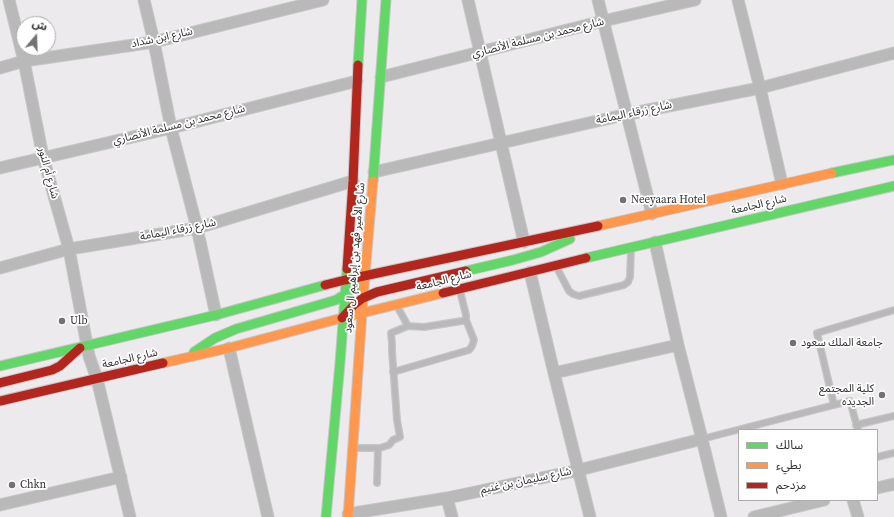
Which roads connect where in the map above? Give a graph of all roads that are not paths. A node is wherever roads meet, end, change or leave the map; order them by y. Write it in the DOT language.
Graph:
graph roads {
  1 [pos="9,0"];
  2 [pos="144,0"];
  3 [pos="362,0"];
  4 [pos="386,0"];
  5 [pos="468,0"];
  6 [pos="598,0"];
  7 [pos="695,0"];
  8 [pos="738,0"];
  9 [pos="320,1"];
  10 [pos="603,21"];
  11 [pos="154,42"];
  12 [pos="480,52"];
  13 [pos="894,53"];
  14 [pos="24,61"];
  15 [pos="0,68"];
  16 [pos="381,77"];
  17 [pos="357,81"];
  18 [pos="760,88"];
  19 [pos="628,114"];
  20 [pos="171,128"];
  21 [pos="501,143"];
  22 [pos="43,157"];
  23 [pos="894,160"];
  24 [pos="0,168"];
  25 [pos="374,172"];
  26 [pos="353,182"];
  27 [pos="782,184"];
  28 [pos="894,186"];
  29 [pos="652,214"];
  30 [pos="593,227"];
  31 [pos="197,228"];
  32 [pos="524,242"];
  33 [pos="655,242"];
  34 [pos="631,247"];
  35 [pos="69,249"];
  36 [pos="555,266"];
  37 [pos="0,268"];
  38 [pos="530,272"];
  39 [pos="365,277"];
  40 [pos="345,280"];
  41 [pos="460,289"];
  42 [pos="344,296"];
  43 [pos="363,298"];
  44 [pos="396,306"];
  45 [pos="894,310"];
  46 [pos="362,314"];
  47 [pos="216,315"];
  48 [pos="342,318"];
  49 [pos="466,320"];
  50 [pos="408,326"];
  51 [pos="678,345"];
  52 [pos="84,347"];
  53 [pos="229,348"];
  54 [pos="186,358"];
  55 [pos="0,366"];
  56 [pos="393,372"];
  57 [pos="554,373"];
  58 [pos="96,379"];
  59 [pos="0,383"];
  60 [pos="0,401"];
  61 [pos="834,405"];
  62 [pos="894,416"];
  63 [pos="857,428"];
  64 [pos="741,429"];
  65 [pos="738,430"];
  66 [pos="702,439"];
  67 [pos="353,448"];
  68 [pos="378,448"];
  69 [pos="894,453"];
  70 [pos="878,458"];
  71 [pos="579,470"];
  72 [pos="121,477"];
  73 [pos="377,483"];
  74 [pos="894,484"];
  75 [pos="878,488"];
  76 [pos="447,498"];
  77 [pos="820,501"];
  78 [pos="853,501"];
  79 [pos="0,505"];
  80 [pos="348,516"];
  81 [pos="130,517"];
  82 [pos="268,517"];
  83 [pos="326,517"];
  84 [pos="452,517"];
  85 [pos="590,517"];
  86 [pos="721,517"];
  87 [pos="754,517"];
  88 [pos="858,517"];
  1 -- 14 [label="street, شارع أم النور"];
  2 -- 11 [label="street"];
  3 -- 17 [label="main road, شارع الأمير فهد بن إبراهيم ال سعود"];
  4 -- 16 [label="main road, شارع الأمير فهد بن إبراهيم ال سعود"];
  5 -- 12 [label="street"];
  6 -- 10 [label="street"];
  7 -- 10 [label="street, شارع محمد بن مسلمة الأنصاري"];
  8 -- 18 [label="street"];
  9 -- 11 [label="street, شارع ابن شداد"];
  10 -- 12 [label="street, شارع محمد بن مسلمة الأنصاري"];
  10 -- 19 [label="street"];
  11 -- 14 [label="street, شارع ابن شداد"];
  11 -- 20 [label="street"];
  12 -- 16 [label="street, شارع محمد بن مسلمة الأنصاري"];
  12 -- 21 [label="street"];
  13 -- 18 [label="street, شارع زرقاء اليمامة"];
  14 -- 15 [label="street, شارع ابن شداد"];
  14 -- 22 [label="street, شارع أم النور"];
  16 -- 25 [label="main road, شارع الأمير فهد بن إبراهيم ال سعود"];
  17 -- 20 [label="street, شارع محمد بن مسلمة الأنصاري"];
  17 -- 26 [label="main road, شارع الأمير فهد بن إبراهيم ال سعود"];
  18 -- 19 [label="street, شارع زرقاء اليمامة"];
  18 -- 27 [label="street"];
  19 -- 21 [label="street, شارع زرقاء اليمامة"];
  19 -- 29 [label="street"];
  20 -- 22 [label="street, شارع محمد بن مسلمة الأنصاري"];
  20 -- 31 [label="street"];
  21 -- 25 [label="street, شارع زرقاء اليمامة"];
  21 -- 32 [label="street"];
  22 -- 24 [label="street, شارع محمد بن مسلمة الأنصاري"];
  22 -- 35 [label="street, شارع أم النور"];
  23 -- 27 [label="main road, شارع الجامعة"];
  25 -- 39 [label="main road, شارع الأمير فهد بن إبراهيم ال سعود"];
  26 -- 31 [label="street, شارع زرقاء اليمامة"];
  26 -- 40 [label="main road, شارع الأمير فهد بن إبراهيم ال سعود"];
  27 -- 29 [label="main road, شارع الجامعة"];
  28 -- 33 [label="main road, شارع الجامعة"];
  29 -- 30 [label="main road, شارع الجامعة"];
  30 -- 32 [label="main road, شارع الجامعة"];
  30 -- 43 [label="main road"];
  31 -- 35 [label="street, شارع زرقاء اليمامة"];
  31 -- 47 [label="street"];
  32 -- 39 [label="main road, شارع الجامعة"];
  33 -- 34 [label="main road, شارع الجامعة"];
  33 -- 51 [label="street"];
  34 -- 36 [label="main road, شارع الجامعة"];
  34 -- 36 [label="lane"];
  35 -- 37 [label="street, شارع زرقاء اليمامة"];
  35 -- 52 [label="street, شارع أم النور"];
  36 -- 38 [label="main road, شارع الجامعة"];
  38 -- 41 [label="main road, شارع الجامعة"];
  38 -- 57 [label="street"];
  39 -- 40 [label="main road, شارع الجامعة"];
  39 -- 42 [label="main road"];
  39 -- 43 [label="main road, شارع الأمير فهد بن إبراهيم ال سعود"];
  40 -- 42 [label="main road, شارع الأمير فهد بن إبراهيم ال سعود"];
  40 -- 47 [label="main road, شارع الجامعة"];
  41 -- 44 [label="main road, شارع الجامعة"];
  41 -- 49 [label="lane"];
  42 -- 48 [label="main road, شارع الأمير فهد بن إبراهيم ال سعود"];
  42 -- 54 [label="main road"];
  43 -- 46 [label="main road, شارع الأمير فهد بن إبراهيم ال سعود"];
  43 -- 48 [label="main road"];
  44 -- 46 [label="main road, شارع الجامعة"];
  44 -- 50 [label="lane"];
  45 -- 61 [label="lane"];
  46 -- 48 [label="main road, شارع الجامعة"];
  46 -- 67 [label="main road, شارع الأمير فهد بن إبراهيم ال سعود"];
  47 -- 52 [label="main road, شارع الجامعة"];
  48 -- 53 [label="main road, شارع الجامعة"];
  48 -- 83 [label="main road, شارع الأمير فهد بن إبراهيم ال سعود"];
  49 -- 50 [label="lane"];
  49 -- 56 [label="lane"];
  50 -- 56 [label="lane"];
  51 -- 57 [label="street"];
  51 -- 66 [label="street"];
  52 -- 55 [label="main road, شارع الجامعة"];
  52 -- 58 [label="street, شارع أم النور"];
  52 -- 59 [label="main road"];
  53 -- 54 [label="main road, شارع الجامعة"];
  53 -- 82 [label="street"];
  54 -- 58 [label="main road, شارع الجامعة"];
  56 -- 68 [label="lane"];
  57 -- 71 [label="street"];
  58 -- 60 [label="main road, شارع الجامعة"];
  58 -- 72 [label="street"];
  61 -- 63 [label="lane"];
  61 -- 64 [label="lane"];
  62 -- 63 [label="lane"];
  65 -- 66 [label="lane"];
  66 -- 71 [label="street, شارع سليمان بن غنيم"];
  66 -- 86 [label="street"];
  67 -- 68 [label="lane"];
  67 -- 80 [label="main road, شارع الأمير فهد بن إبراهيم ال سعود"];
  68 -- 73 [label="lane"];
  69 -- 70 [label="lane"];
  71 -- 76 [label="street, شارع سليمان بن غنيم"];
  71 -- 85 [label="street"];
  72 -- 79 [label="street"];
  72 -- 81 [label="street"];
  74 -- 75 [label="street"];
  76 -- 80 [label="street, شارع سليمان بن غنيم"];
  76 -- 84 [label="street"];
  77 -- 87 [label="street"];
  78 -- 88 [label="street"];
}
